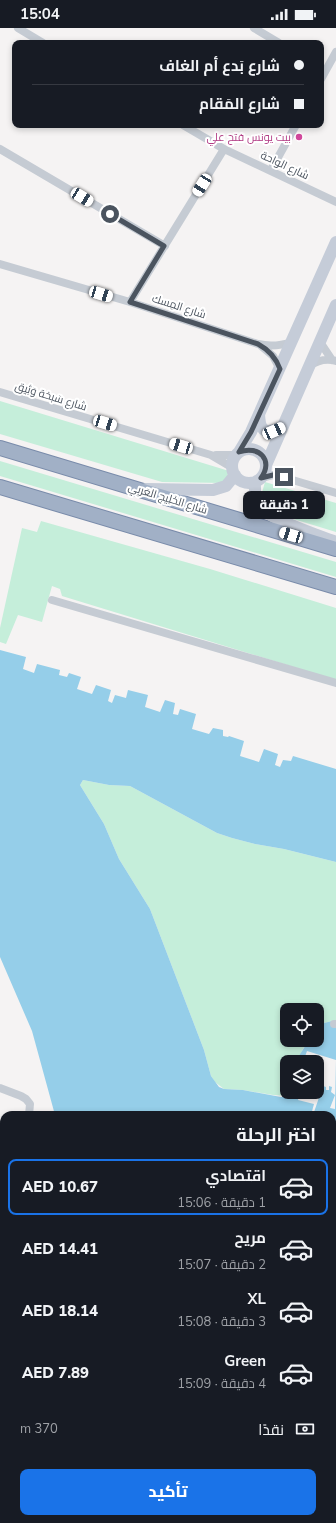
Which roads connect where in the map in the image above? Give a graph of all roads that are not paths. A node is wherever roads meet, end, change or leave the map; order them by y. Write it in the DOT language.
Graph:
graph roads {
  1 [pos="18,28"];
  2 [pos="254,28"];
  3 [pos="39,40"];
  4 [pos="274,40"];
  5 [pos="336,52"];
  6 [pos="324,68"];
  7 [pos="188,128"];
  8 [pos="294,128"];
  9 [pos="0,149"];
  10 [pos="224,149"];
  11 [pos="271,170"];
  12 [pos="336,202"];
  13 [pos="336,242"];
  14 [pos="164,246"];
  15 [pos="0,264"];
  16 [pos="130,302"];
  17 [pos="336,305"];
  18 [pos="292,342"];
  19 [pos="320,342"];
  20 [pos="258,344"];
  21 [pos="334,361"];
  22 [pos="309,366"];
  23 [pos="280,369"];
  24 [pos="0,392"];
  25 [pos="259,414"];
  26 [pos="282,427"];
  27 [pos="0,448"];
  28 [pos="238,454"];
  29 [pos="211,455"];
  30 [pos="266,466"];
  31 [pos="234,471"];
  32 [pos="279,476"];
  33 [pos="258,480"];
  34 [pos="0,487"];
  35 [pos="140,490"];
  36 [pos="336,493"];
  37 [pos="336,542"];
  38 [pos="336,549"];
  39 [pos="336,587"];
  40 [pos="52,600"];
  41 [pos="336,683"];
  42 [pos="0,1088"];
  43 [pos="29,1111"];
  1 -- 3 [label="street"];
  2 -- 4 [label="street"];
  5 -- 6 [label="street"];
  7 -- 10 [label="street, شارع الواحة"];
  8 -- 11 [label="street"];
  9 -- 14 [label="street"];
  10 -- 11 [label="street, شارع الواحة"];
  10 -- 14 [label="street"];
  11 -- 12 [label="street, شارع الواحة"];
  13 -- 18 [label="main road"];
  14 -- 16 [label="street"];
  15 -- 16 [label="street, شارع المِسك"];
  16 -- 20 [label="street, شارع المِسك"];
  17 -- 19 [label="main road"];
  18 -- 20 [label="street, شارع المِسك"];
  18 -- 23 [label="main road"];
  19 -- 21 [label="street"];
  19 -- 22 [label="main road"];
  20 -- 23 [label="street, شارع المِسك"];
  21 -- 22 [label="street"];
  22 -- 26 [label="main road"];
  23 -- 25 [label="main road"];
  24 -- 29 [label="street, شارع سَبخة وَثِيق"];
  25 -- 26 [label="main road"];
  25 -- 28 [label="main road"];
  26 -- 30 [label="main road"];
  27 -- 35 [label="highway, شارع الخَلِيج العَربِي"];
  28 -- 29 [label="street, شارع سَبخة وَثِيق"];
  28 -- 30 [label="main road"];
  28 -- 31 [label="main road"];
  29 -- 31 [label="street, شارع سَبخة وَثِيق"];
  30 -- 32 [label="street"];
  30 -- 33 [label="main road"];
  31 -- 33 [label="main road"];
  31 -- 35 [label="main road"];
  32 -- 33 [label="street"];
  32 -- 36 [label="street"];
  33 -- 37 [label="main road"];
  34 -- 39 [label="highway"];
  35 -- 38 [label="highway, شارع الخَلِيج العَربِي"];
  40 -- 41 [label="street"];
  42 -- 43 [label="street"];
}
